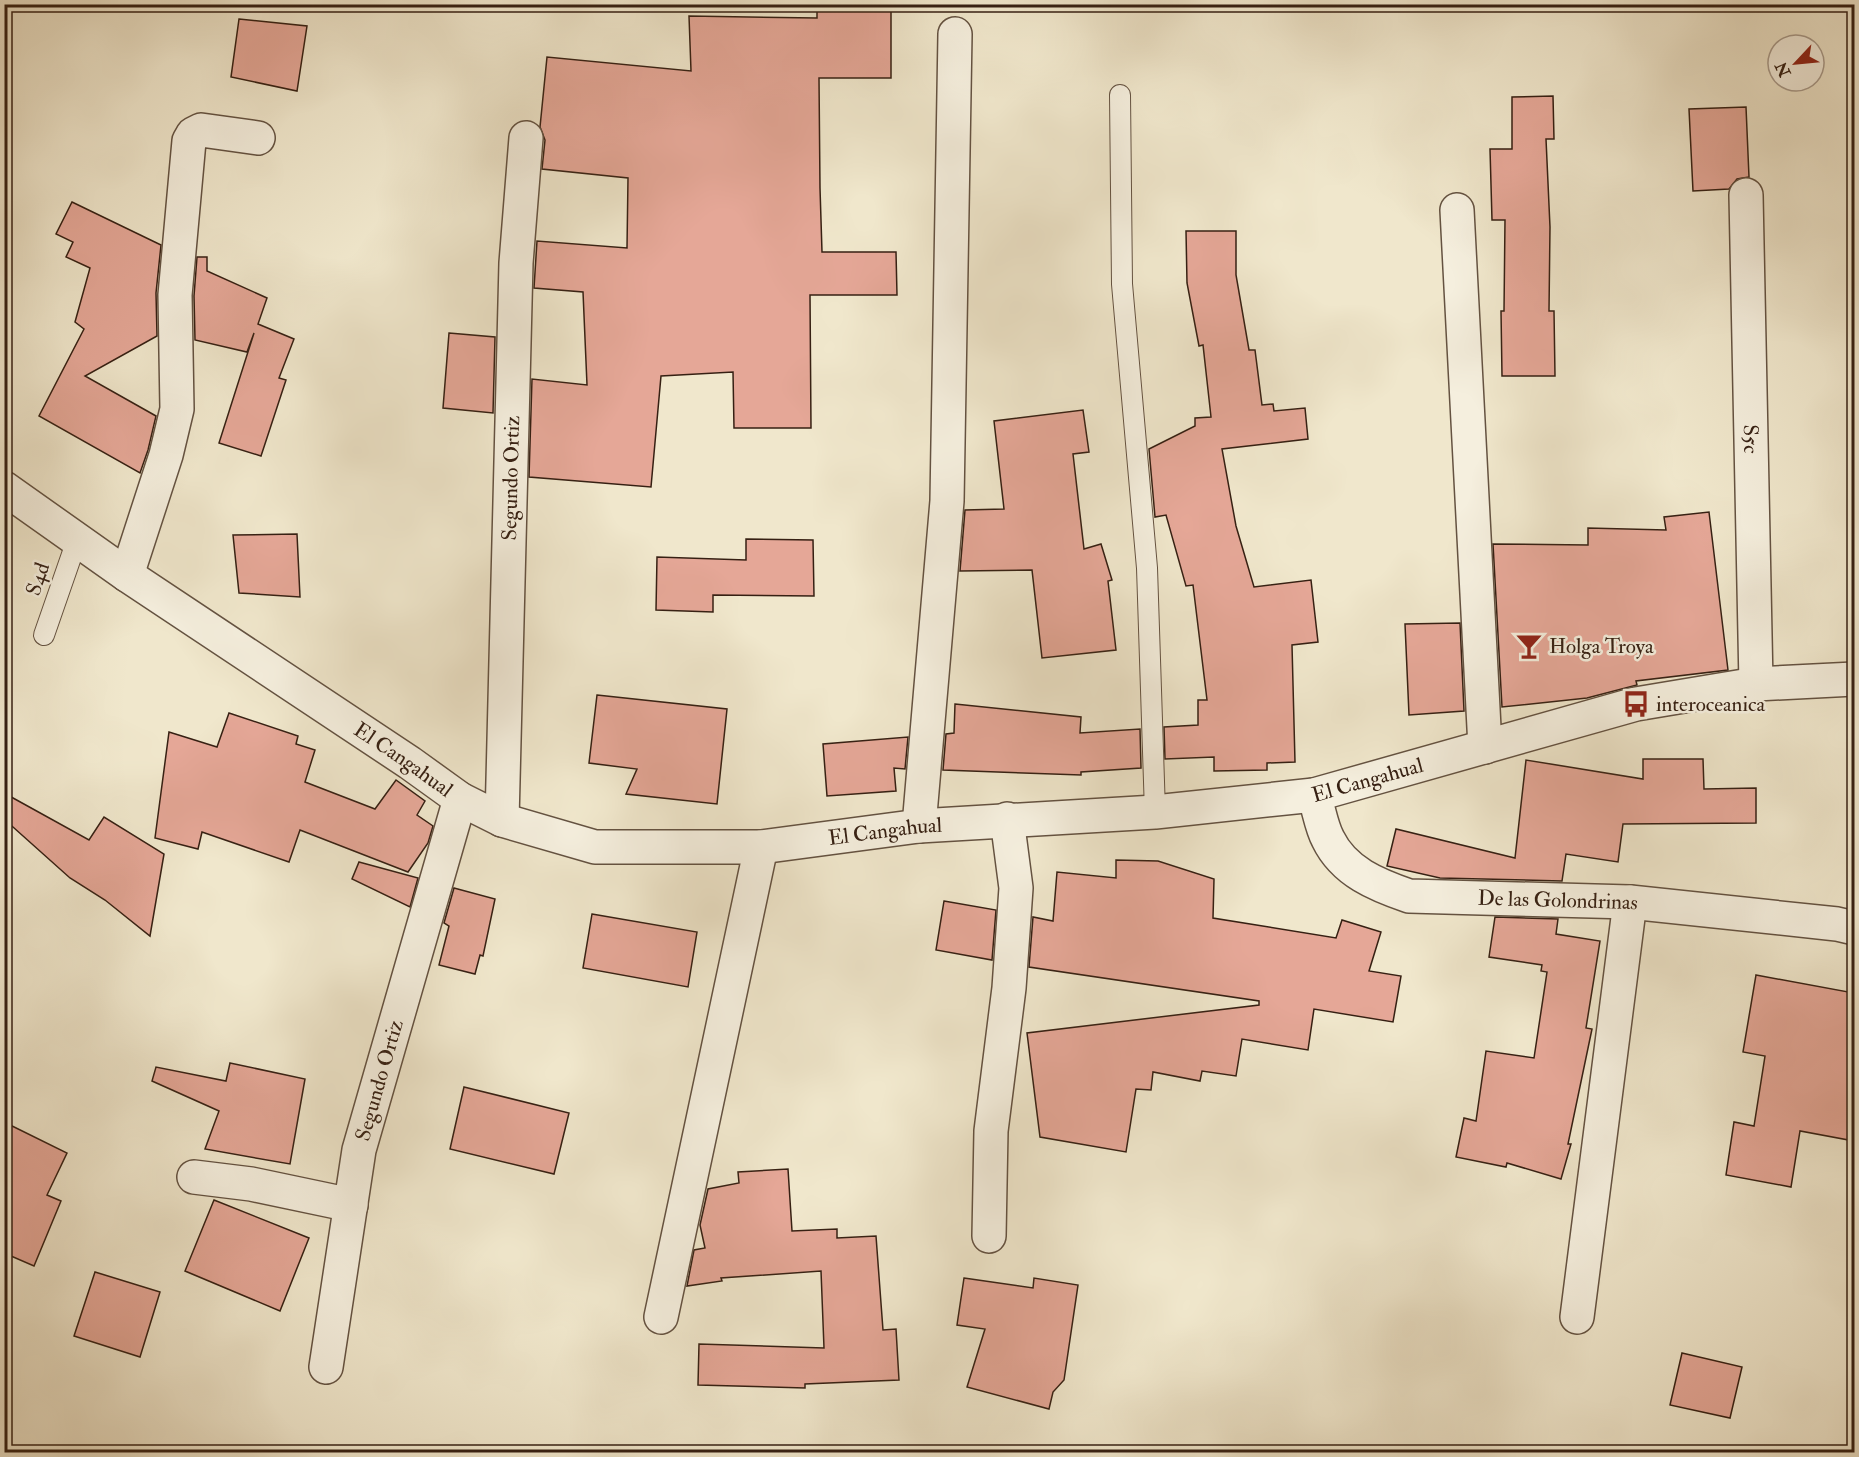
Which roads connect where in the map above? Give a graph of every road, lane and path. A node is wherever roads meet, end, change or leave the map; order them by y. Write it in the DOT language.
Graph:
graph roads {
  1 [pos="955,34"];
  2 [pos="1120,95"];
  3 [pos="258,138"];
  4 [pos="526,138"];
  5 [pos="1746,195"];
  6 [pos="1457,210"];
  7 [pos="4,489"];
  8 [pos="77,540"];
  9 [pos="127,575"];
  10 [pos="44,635"];
  11 [pos="1854,679"];
  12 [pos="1756,684"];
  13 [pos="1485,747"];
  14 [pos="1314,795"];
  15 [pos="460,799"];
  16 [pos="1155,812"];
  17 [pos="1007,819"];
  18 [pos="502,820"];
  19 [pos="919,826"];
  20 [pos="761,847"];
  21 [pos="1630,902"];
  22 [pos="1854,928"];
  23 [pos="194,1177"];
  24 [pos="351,1204"];
  25 [pos="989,1236"];
  26 [pos="661,1317"];
  27 [pos="1577,1317"];
  28 [pos="326,1367"];
  1 -- 19 [label="street"];
  2 -- 16 [label="lane"];
  3 -- 9 [label="street"];
  4 -- 18 [label="street, Segundo Ortiz"];
  5 -- 12 [label="street, S5c"];
  6 -- 13 [label="street"];
  7 -- 8 [label="street, El Cangahual"];
  8 -- 9 [label="street, El Cangahual"];
  8 -- 10 [label="lane, S4d"];
  9 -- 15 [label="street, El Cangahual"];
  11 -- 12 [label="street, El Cangahual"];
  12 -- 13 [label="street, El Cangahual"];
  13 -- 14 [label="street, El Cangahual"];
  14 -- 16 [label="street, El Cangahual"];
  14 -- 21 [label="street, De las Golondrinas"];
  15 -- 18 [label="street, El Cangahual"];
  15 -- 24 [label="street, Segundo Ortiz"];
  16 -- 17 [label="street, El Cangahual"];
  17 -- 19 [label="street, El Cangahual"];
  17 -- 25 [label="street"];
  18 -- 20 [label="street, El Cangahual"];
  19 -- 20 [label="street, El Cangahual"];
  20 -- 26 [label="street"];
  21 -- 22 [label="street, De las Golondrinas"];
  21 -- 27 [label="street"];
  23 -- 24 [label="street"];
  24 -- 28 [label="street, Segundo Ortiz"];
}
